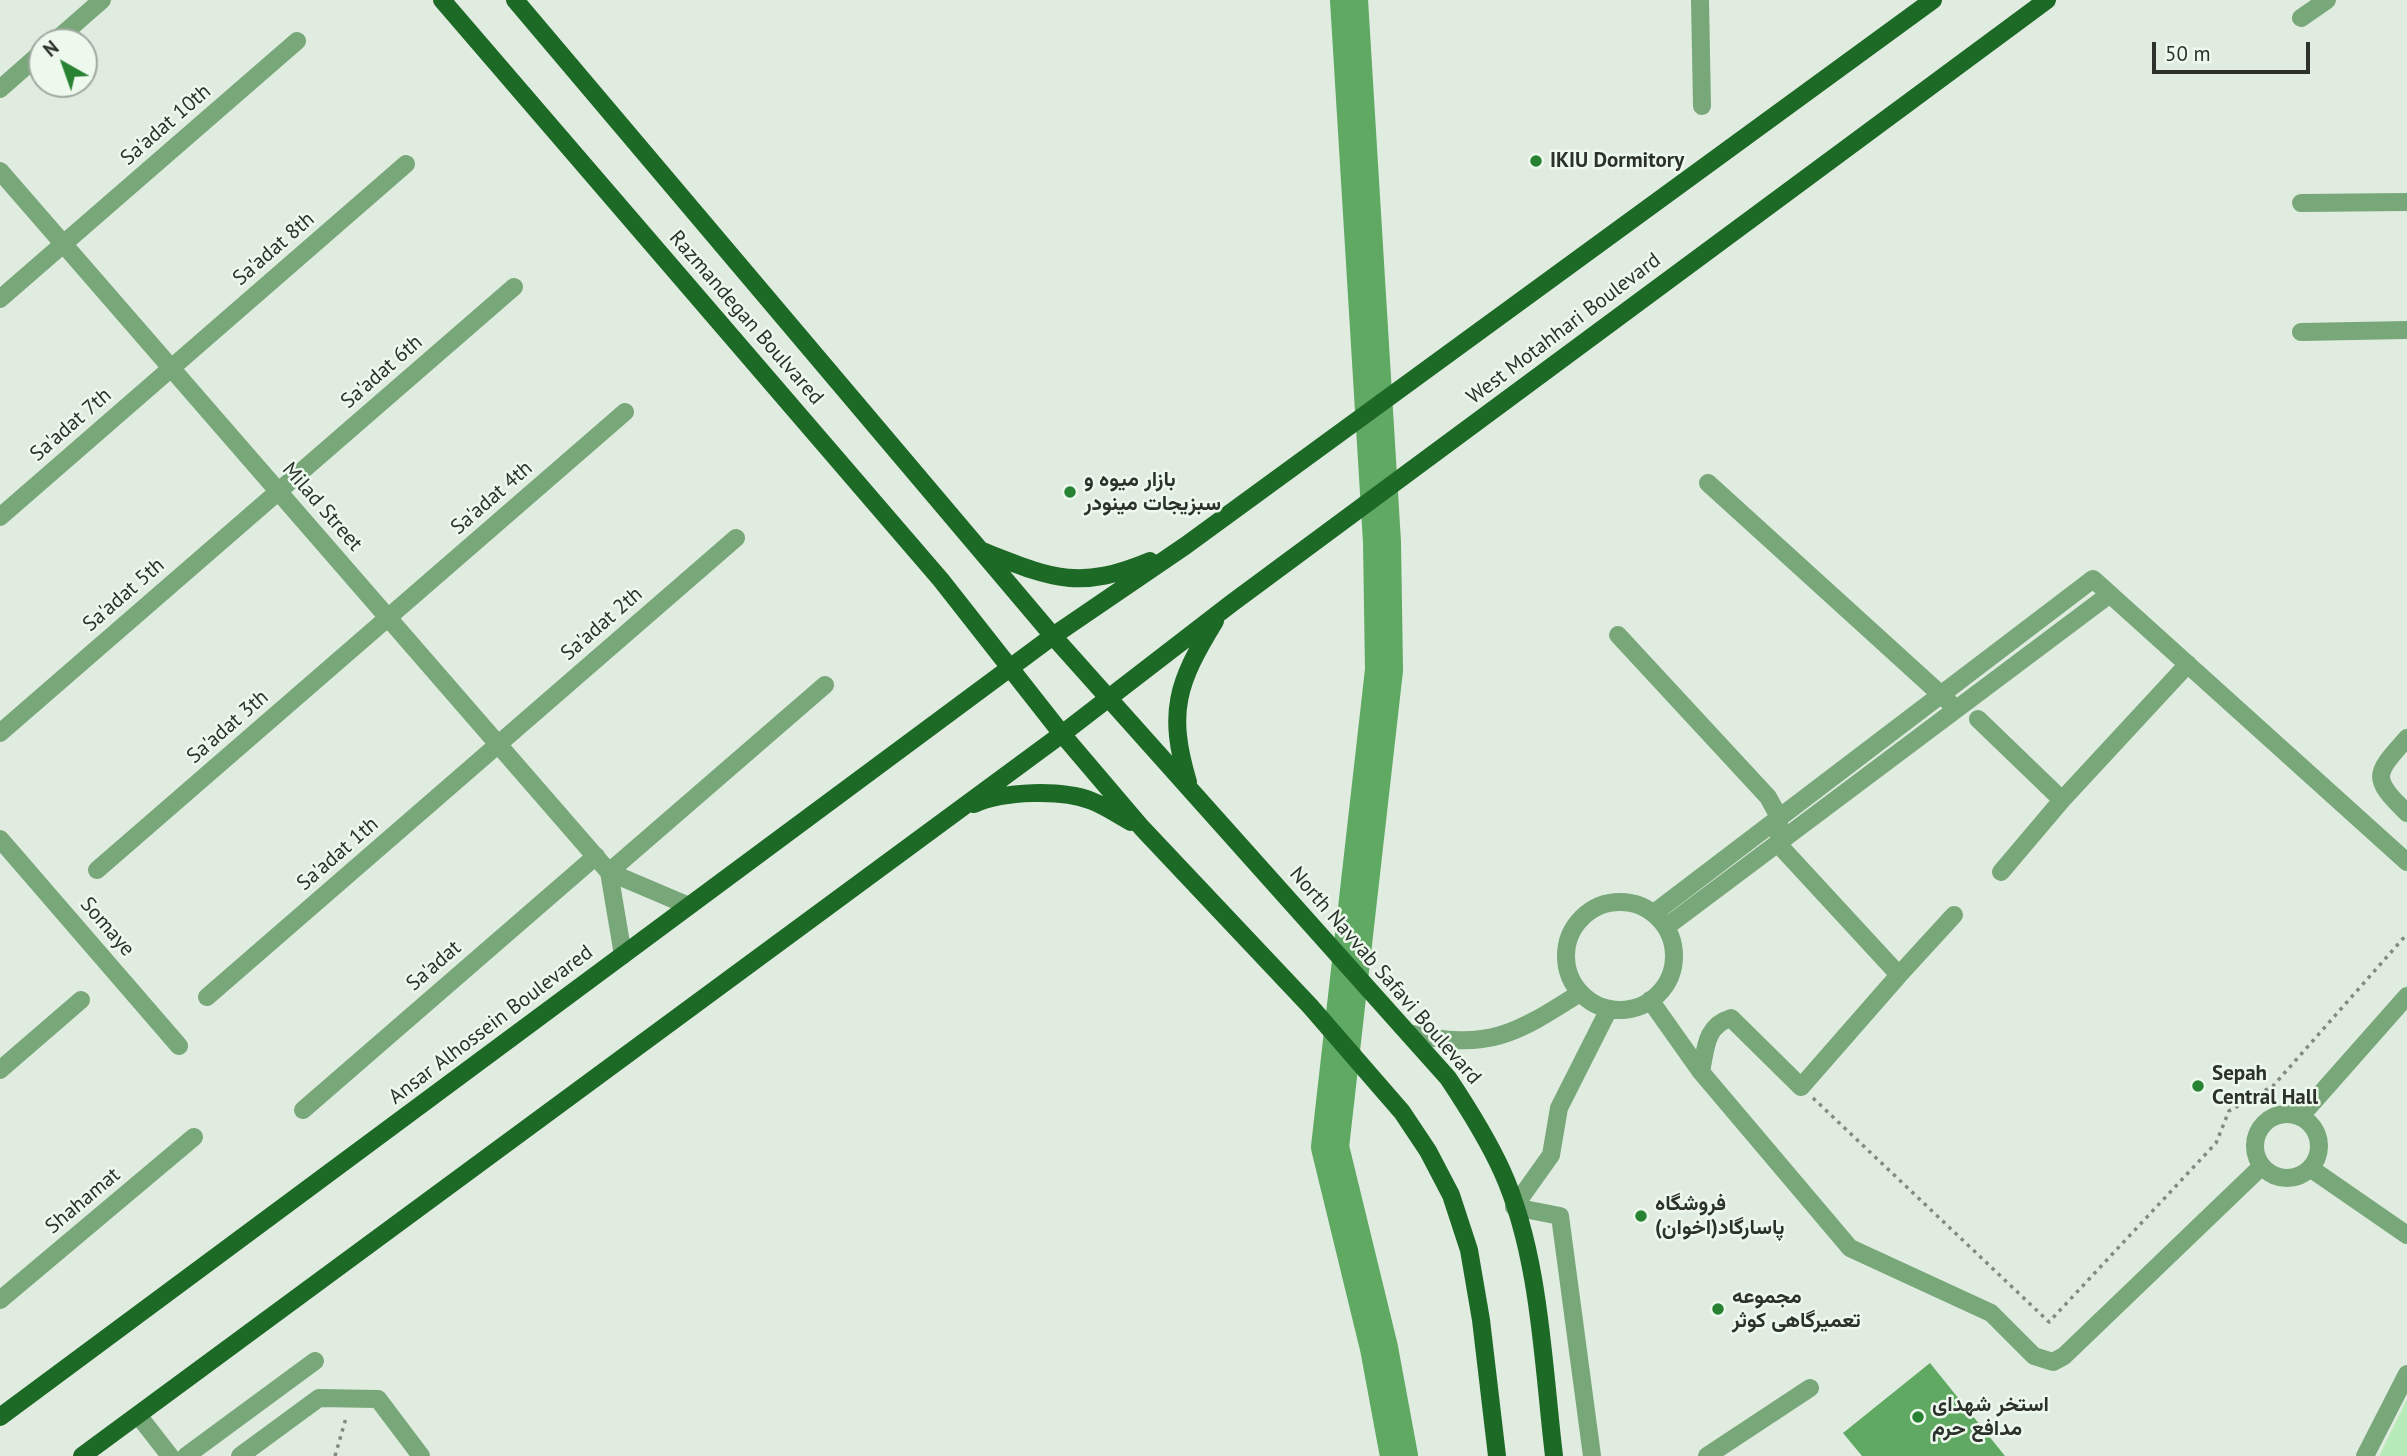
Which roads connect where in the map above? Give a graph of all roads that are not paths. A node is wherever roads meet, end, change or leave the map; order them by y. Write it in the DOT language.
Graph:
graph roads {
  1 [pos="102,0"];
  2 [pos="442,0"];
  3 [pos="515,0"];
  4 [pos="1700,0"];
  5 [pos="1933,0"];
  6 [pos="2047,0"];
  7 [pos="2327,0"];
  8 [pos="2301,18"];
  9 [pos="70,28"];
  10 [pos="298,41"];
  11 [pos="28,64"];
  12 [pos="0,89"];
  13 [pos="1702,106"];
  14 [pos="406,164"];
  15 [pos="0,171"];
  16 [pos="2407,202"];
  17 [pos="2301,203"];
  18 [pos="64,244"];
  19 [pos="514,286"];
  20 [pos="0,299"];
  21 [pos="2407,330"];
  22 [pos="2301,332"];
  23 [pos="171,368"];
  24 [pos="625,412"];
  25 [pos="1708,483"];
  26 [pos="278,491"];
  27 [pos="0,517"];
  28 [pos="736,538"];
  29 [pos="1185,546"];
  30 [pos="980,550"];
  31 [pos="2110,594"];
  32 [pos="1219,613"];
  33 [pos="388,618"];
  34 [pos="1618,635"];
  35 [pos="1054,636"];
  36 [pos="2188,664"];
  37 [pos="1010,670"];
  38 [pos="825,685"];
  39 [pos="1942,694"];
  40 [pos="1110,697"];
  41 [pos="1955,710"];
  42 [pos="1978,719"];
  43 [pos="0,733"];
  44 [pos="1062,734"];
  45 [pos="2407,738"];
  46 [pos="498,744"];
  47 [pos="1191,789"];
  48 [pos="2062,800"];
  49 [pos="2407,813"];
  50 [pos="1779,817"];
  51 [pos="943,820"];
  52 [pos="1142,828"];
  53 [pos="0,838"];
  54 [pos="1779,845"];
  55 [pos="596,856"];
  56 [pos="2407,862"];
  57 [pos="97,870"];
  58 [pos="609,872"];
  59 [pos="2001,872"];
  60 [pos="689,906"];
  61 [pos="1654,913"];
  62 [pos="1954,915"];
  63 [pos="1666,927"];
  64 [pos="623,956"];
  65 [pos="1899,975"];
  66 [pos="1580,993"];
  67 [pos="2407,996"];
  68 [pos="207,997"];
  69 [pos="80,1000"];
  70 [pos="1650,1000"];
  71 [pos="1609,1009"];
  72 [pos="1408,1032"];
  73 [pos="179,1046"];
  74 [pos="0,1070"];
  75 [pos="1701,1072"];
  76 [pos="303,1110"];
  77 [pos="2300,1117"];
  78 [pos="194,1137"];
  79 [pos="2262,1166"];
  80 [pos="2310,1168"];
  81 [pos="1514,1207"];
  82 [pos="2407,1235"];
  83 [pos="0,1300"];
  84 [pos="315,1361"];
  85 [pos="2407,1374"];
  86 [pos="1810,1388"];
  87 [pos="1,1415"];
  88 [pos="138,1415"];
  89 [pos="82,1456"];
  90 [pos="170,1456"];
  91 [pos="186,1456"];
  92 [pos="240,1456"];
  93 [pos="421,1456"];
  94 [pos="1497,1456"];
  95 [pos="1554,1456"];
  96 [pos="1592,1456"];
  97 [pos="1707,1456"];
  98 [pos="2365,1456"];
  1 -- 9 [label="street"];
  2 -- 37 [label="main road, Razmandegan Boulvared"];
  3 -- 30 [label="main road, Razmandegan Boulvared"];
  4 -- 13 [label="street"];
  5 -- 29 [label="main road"];
  6 -- 32 [label="main road, West Motahhari Boulevard"];
  7 -- 8 [label="street"];
  10 -- 18 [label="street, Sa'adat 10th"];
  11 -- 12 [label="street"];
  14 -- 23 [label="street, Sa'adat 8th"];
  15 -- 18 [label="street, Milad Street"];
  16 -- 17 [label="street"];
  18 -- 20 [label="street, Sa'adat 10th"];
  18 -- 23 [label="street, Milad Street"];
  19 -- 26 [label="street, Sa'adat 6th"];
  21 -- 22 [label="street"];
  23 -- 26 [label="street, Milad Street"];
  23 -- 27 [label="street, Sa'adat 7th"];
  24 -- 33 [label="street, Sa'adat 4th"];
  25 -- 39 [label="street"];
  26 -- 33 [label="street, Milad Street"];
  26 -- 43 [label="street, Sa'adat 5th"];
  28 -- 46 [label="street, Sa'adat 2th"];
  29 -- 30 [label="main road"];
  29 -- 35 [label="main road"];
  30 -- 35 [label="main road, Razmandegan Boulvared"];
  31 -- 36 [label="street"];
  31 -- 39 [label="street"];
  31 -- 41 [label="street"];
  32 -- 40 [label="main road, West Motahhari Boulevard"];
  32 -- 47 [label="main road"];
  33 -- 46 [label="street, Milad Street"];
  33 -- 57 [label="street, Sa'adat 3th"];
  34 -- 50 [label="street"];
  35 -- 37 [label="main road, Ansar Alhossein Boulevared"];
  35 -- 40 [label="main road, Razmandegan Boulvared"];
  36 -- 48 [label="street"];
  36 -- 56 [label="street"];
  37 -- 44 [label="main road, Razmandegan Boulvared"];
  37 -- 60 [label="main road, Ansar Alhossein Boulevared"];
  38 -- 58 [label="street"];
  39 -- 41 [label="street"];
  39 -- 50 [label="street"];
  40 -- 44 [label="main road, West Motahhari Boulevard"];
  40 -- 47 [label="main road, North Navvab Safavi Boulevard"];
  41 -- 54 [label="street"];
  42 -- 48 [label="street"];
  44 -- 51 [label="main road"];
  44 -- 52 [label="main road"];
  45 -- 49 [label="street"];
  46 -- 55 [label="street, Milad Street"];
  46 -- 68 [label="street, Sa'adat 1th"];
  47 -- 72 [label="main road, North Navvab Safavi Boulevard"];
  48 -- 59 [label="street"];
  50 -- 54 [label="street"];
  50 -- 61 [label="street"];
  51 -- 52 [label="main road"];
  51 -- 88 [label="main road"];
  52 -- 94 [label="main road"];
  53 -- 73 [label="street, Somaye"];
  54 -- 63 [label="street"];
  54 -- 65 [label="street"];
  55 -- 58 [label="street, Milad Street"];
  55 -- 76 [label="street, Sa'adat"];
  58 -- 60 [label="street"];
  58 -- 64 [label="street"];
  60 -- 64 [label="main road, Ansar Alhossein Boulevared"];
  61 -- 63 [label="street"];
  61 -- 66 [label="street"];
  62 -- 65 [label="street"];
  63 -- 70 [label="street"];
  64 -- 87 [label="main road, Ansar Alhossein Boulevared"];
  65 -- 75 [label="street"];
  66 -- 71 [label="street"];
  66 -- 72 [label="street"];
  67 -- 77 [label="street"];
  69 -- 74 [label="street"];
  70 -- 71 [label="street"];
  70 -- 75 [label="street"];
  71 -- 81 [label="street"];
  72 -- 81 [label="main road, North Navvab Safavi Boulevard"];
  75 -- 79 [label="street"];
  77 -- 79 [label="street"];
  77 -- 80 [label="street"];
  78 -- 83 [label="street, Shahamat"];
  79 -- 80 [label="street"];
  80 -- 82 [label="street"];
  81 -- 95 [label="main road, North Navvab Safavi Boulevard"];
  81 -- 96 [label="street"];
  84 -- 91 [label="street"];
  85 -- 98 [label="street"];
  86 -- 97 [label="street"];
  88 -- 89 [label="main road"];
  88 -- 90 [label="street"];
  92 -- 93 [label="street"];
}
